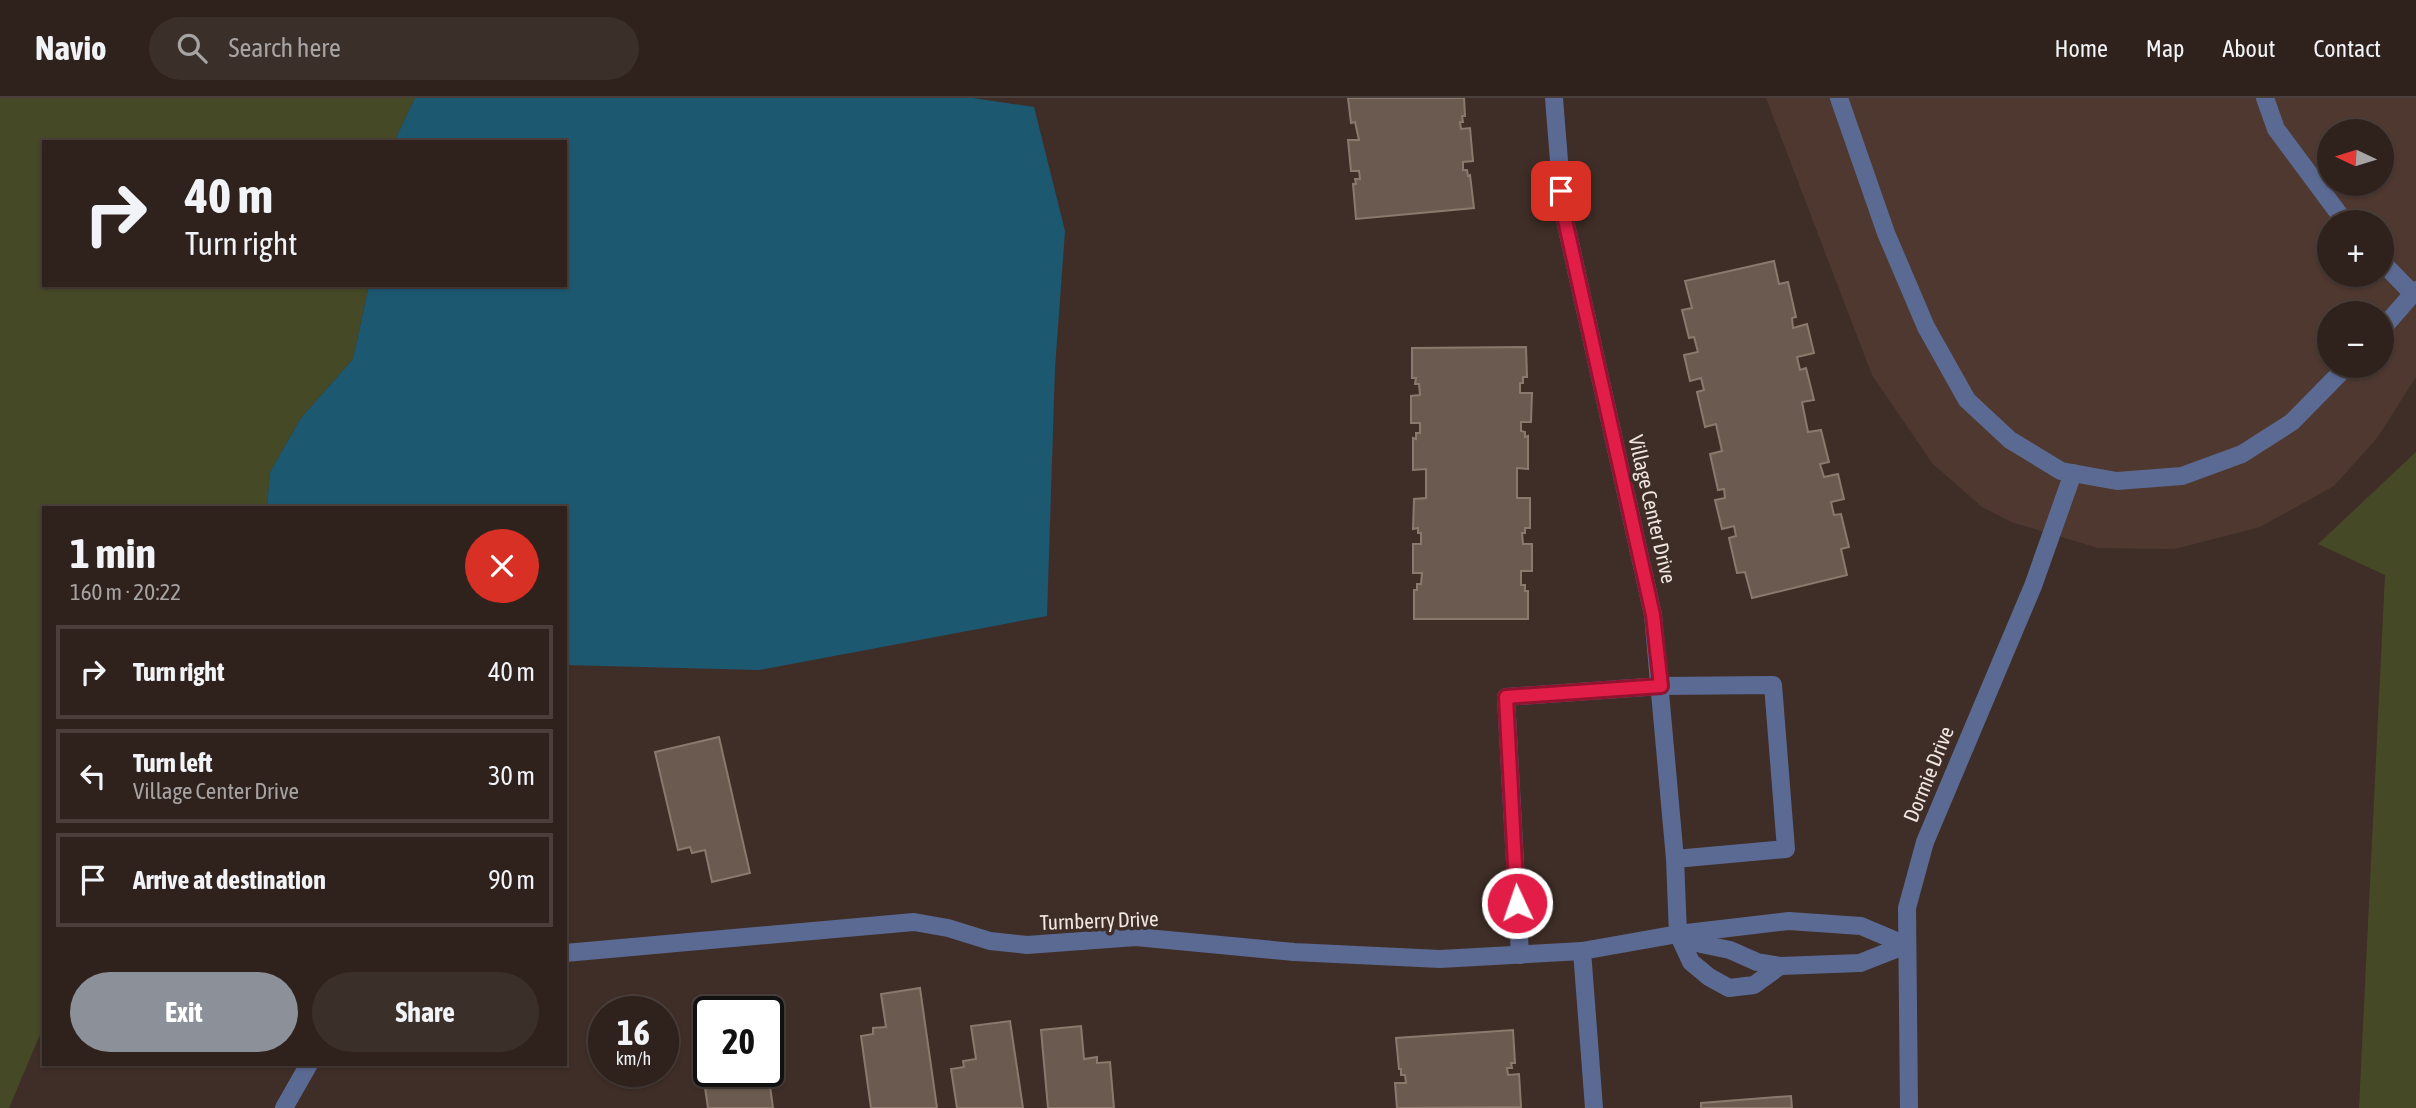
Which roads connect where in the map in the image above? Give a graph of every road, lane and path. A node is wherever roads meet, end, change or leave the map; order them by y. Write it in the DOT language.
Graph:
graph roads {
  1 [pos="1554,98"];
  2 [pos="1839,98"];
  3 [pos="2265,98"];
  4 [pos="2336,210"];
  5 [pos="2394,273"];
  6 [pos="2414,292"];
  7 [pos="2394,315"];
  8 [pos="2335,378"];
  9 [pos="2073,473"];
  10 [pos="1661,686"];
  11 [pos="1675,859"];
  12 [pos="1678,934"];
  13 [pos="1906,945"];
  14 [pos="1582,951"];
  15 [pos="567,953"];
  16 [pos="1520,955"];
  17 [pos="1780,966"];
  18 [pos="308,1066"];
  19 [pos="284,1108"];
  20 [pos="1594,1108"];
  21 [pos="1909,1108"];
  1 -- 10 [label="street, Village Center Drive"];
  2 -- 9 [label="street"];
  3 -- 4 [label="street"];
  5 -- 6 [label="street"];
  6 -- 7 [label="street"];
  8 -- 9 [label="street"];
  9 -- 13 [label="street, Dormie Drive"];
  10 -- 11 [label="street, Village Center Drive"];
  10 -- 11 [label="street"];
  10 -- 16 [label="street"];
  11 -- 12 [label="street, Village Center Drive"];
  12 -- 13 [label="street, Turnberry Drive"];
  12 -- 14 [label="street, Turnberry Drive"];
  12 -- 17 [label="street"];
  12 -- 17 [label="street"];
  13 -- 17 [label="street"];
  13 -- 21 [label="street, Dormie Drive"];
  14 -- 16 [label="street, Turnberry Drive"];
  14 -- 20 [label="street"];
  15 -- 16 [label="street, Turnberry Drive"];
  18 -- 19 [label="street"];
}
